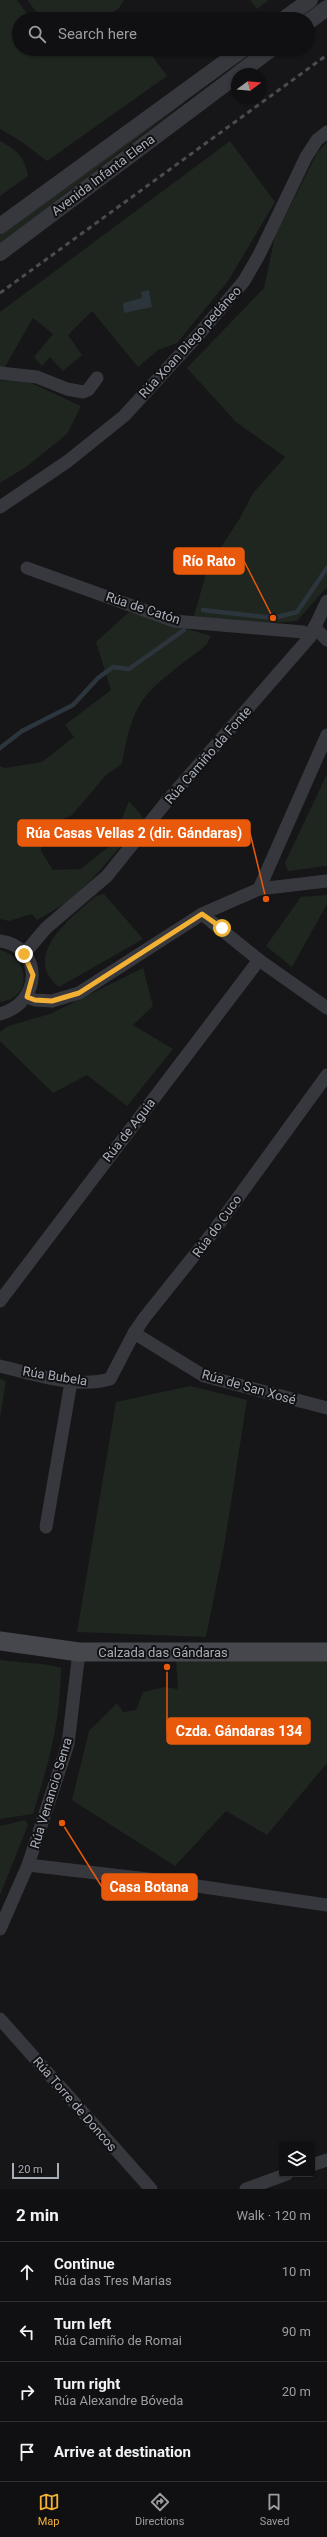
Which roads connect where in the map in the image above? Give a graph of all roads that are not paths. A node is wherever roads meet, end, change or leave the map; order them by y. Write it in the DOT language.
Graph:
graph roads {
  1 [pos="310,0"];
  2 [pos="327,8"];
  3 [pos="294,12"];
  4 [pos="315,17"];
  5 [pos="234,56"];
  6 [pos="262,56"];
  7 [pos="245,68"];
  8 [pos="231,79"];
  9 [pos="195,85"];
  10 [pos="207,97"];
  11 [pos="327,132"];
  12 [pos="0,226"];
  13 [pos="0,253"];
  14 [pos="0,373"];
  15 [pos="97,378"];
  16 [pos="0,508"];
  17 [pos="27,568"];
  18 [pos="327,601"];
  19 [pos="314,628"];
  20 [pos="327,640"];
  21 [pos="327,735"];
  22 [pos="323,752"];
  23 [pos="327,881"];
  24 [pos="259,889"];
  25 [pos="202,914"];
  26 [pos="0,941"];
  27 [pos="24,954"];
  28 [pos="260,960"];
  29 [pos="27,997"];
  30 [pos="327,1008"];
  31 [pos="6,1012"];
  32 [pos="0,1021"];
  33 [pos="327,1075"];
  34 [pos="0,1300"];
  35 [pos="134,1333"];
  36 [pos="0,1366"];
  37 [pos="110,1379"];
  38 [pos="71,1382"];
  39 [pos="327,1408"];
  40 [pos="46,1527"];
  41 [pos="0,1641"];
  42 [pos="79,1652"];
  43 [pos="327,1652"];
  44 [pos="28,1865"];
  45 [pos="327,1905"];
  46 [pos="0,1929"];
  47 [pos="0,2019"];
  48 [pos="327,2160"];
  49 [pos="315,2164"];
  50 [pos="279,2177"];
  51 [pos="151,2189"];
  52 [pos="246,2189"];
  1 -- 3 [label="street"];
  2 -- 4 [label="street"];
  5 -- 9 [label="street, Avenida Infanta Elena"];
  6 -- 7 [label="street, Avenida Infanta Elena"];
  8 -- 10 [label="street, Avenida Infanta Elena"];
  9 -- 10 [label="street"];
  9 -- 12 [label="street, Avenida Infanta Elena"];
  10 -- 13 [label="street, Avenida Infanta Elena"];
  11 -- 16 [label="street, Rúa Xoan Diego pedáneo"];
  14 -- 15 [label="street"];
  17 -- 19 [label="street, Rúa de Catón"];
  18 -- 19 [label="street"];
  19 -- 20 [label="street"];
  19 -- 27 [label="street, Rúa Camiño da Fonte"];
  21 -- 22 [label="street"];
  22 -- 24 [label="street"];
  23 -- 24 [label="street"];
  24 -- 25 [label="street"];
  25 -- 28 [label="street"];
  25 -- 29 [label="street"];
  26 -- 27 [label="street"];
  27 -- 29 [label="street"];
  28 -- 30 [label="street"];
  28 -- 34 [label="street, Rúa de Aguia"];
  29 -- 31 [label="street"];
  31 -- 32 [label="street"];
  33 -- 35 [label="street, Rúa do Cuco"];
  35 -- 37 [label="street, Rúa do Cuco"];
  35 -- 39 [label="street, Rúa de San Xosé"];
  36 -- 38 [label="street, Rúa Bubela"];
  37 -- 38 [label="street, Rúa Bubela"];
  38 -- 40 [label="street"];
  41 -- 42 [label="main road, Calzada das Gándaras"];
  42 -- 43 [label="main road, Calzada das Gándaras"];
  42 -- 44 [label="street, Rúa Venancio Senra"];
  44 -- 45 [label="street"];
  44 -- 46 [label="street, Rúa Venancio Senra"];
  47 -- 51 [label="street, Rúa Torre de Doncos"];
  48 -- 49 [label="street"];
  50 -- 52 [label="street"];
}
